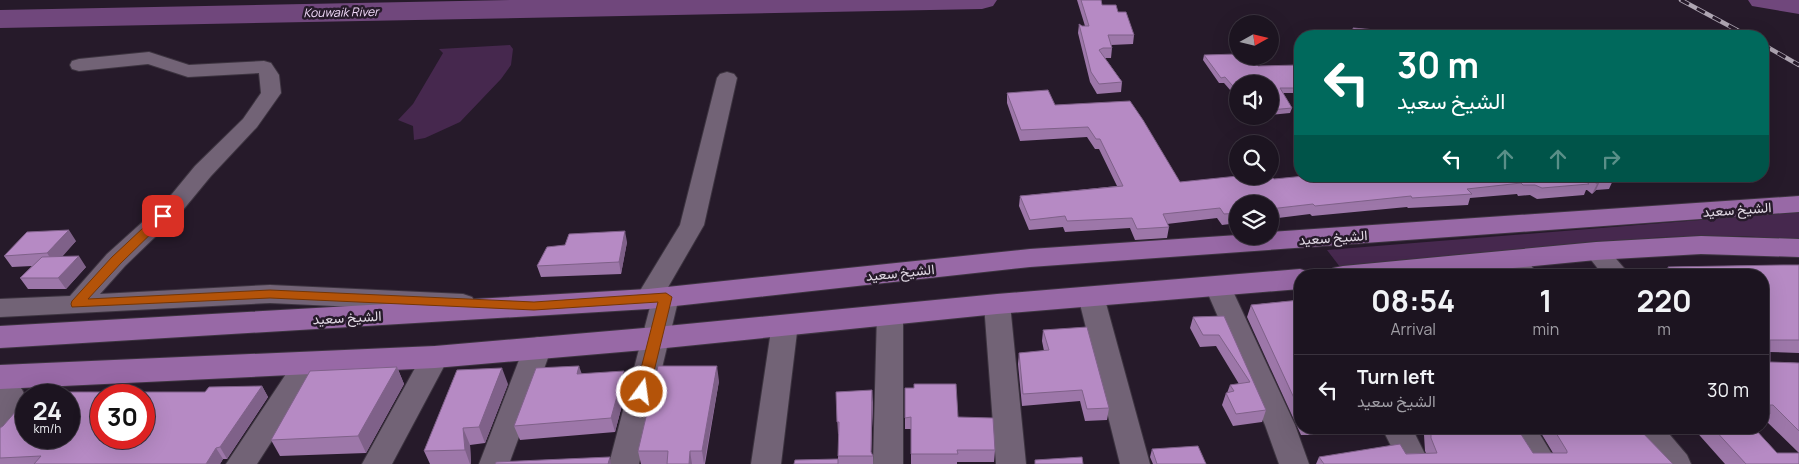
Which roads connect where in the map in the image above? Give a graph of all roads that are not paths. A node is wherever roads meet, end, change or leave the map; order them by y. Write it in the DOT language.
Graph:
graph roads {
  1 [pos="79,65"];
  2 [pos="727,78"];
  3 [pos="1799,204"];
  4 [pos="1799,248"];
  5 [pos="1596,251"];
  6 [pos="1519,267"];
  7 [pos="1470,269"];
  8 [pos="1612,269"];
  9 [pos="1294,280"];
  10 [pos="1218,287"];
  11 [pos="1091,296"];
  12 [pos="657,298"];
  13 [pos="77,304"];
  14 [pos="997,304"];
  15 [pos="534,306"];
  16 [pos="0,308"];
  17 [pos="890,314"];
  18 [pos="785,324"];
  19 [pos="0,337"];
  20 [pos="656,338"];
  21 [pos="538,347"];
  22 [pos="435,357"];
  23 [pos="308,363"];
  24 [pos="0,377"];
  25 [pos="0,383"];
  26 [pos="0,431"];
  27 [pos="1400,434"];
  28 [pos="1524,434"];
  29 [pos="1652,434"];
  30 [pos="241,464"];
  31 [pos="377,464"];
  32 [pos="494,464"];
  33 [pos="624,464"];
  34 [pos="766,464"];
  35 [pos="888,464"];
  36 [pos="1011,464"];
  37 [pos="1135,464"];
  38 [pos="1294,464"];
  39 [pos="1415,464"];
  40 [pos="1543,464"];
  41 [pos="1676,464"];
  1 -- 13 [label="street"];
  2 -- 12 [label="street"];
  3 -- 12 [label="main road, الشيخ سعيد"];
  4 -- 5 [label="main road"];
  5 -- 6 [label="main road"];
  5 -- 8 [label="street"];
  6 -- 7 [label="main road"];
  9 -- 10 [label="main road"];
  10 -- 11 [label="main road"];
  10 -- 38 [label="street"];
  11 -- 14 [label="main road"];
  11 -- 37 [label="street"];
  12 -- 15 [label="main road, الشيخ سعيد"];
  12 -- 20 [label="street"];
  13 -- 15 [label="street"];
  13 -- 16 [label="street"];
  14 -- 17 [label="main road"];
  14 -- 36 [label="street"];
  15 -- 19 [label="main road, الشيخ سعيد"];
  17 -- 18 [label="main road"];
  17 -- 35 [label="street"];
  18 -- 20 [label="main road"];
  18 -- 34 [label="street"];
  20 -- 21 [label="main road"];
  20 -- 33 [label="street"];
  21 -- 22 [label="main road"];
  21 -- 32 [label="street"];
  22 -- 23 [label="main road"];
  22 -- 31 [label="street"];
  23 -- 24 [label="main road"];
  23 -- 30 [label="street"];
  25 -- 26 [label="street"];
  27 -- 39 [label="street"];
  28 -- 40 [label="street"];
  29 -- 41 [label="street"];
}
